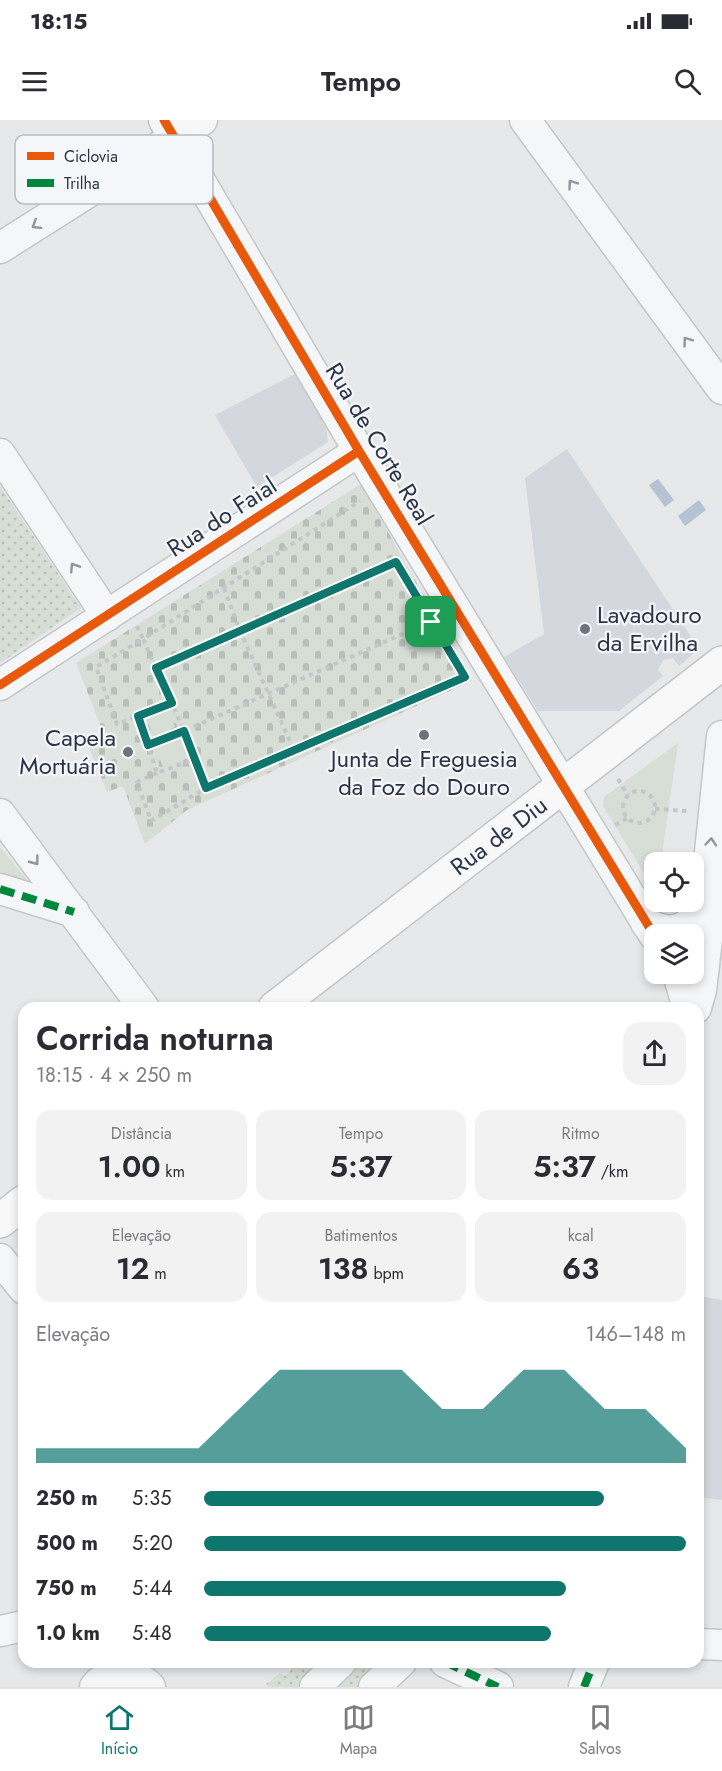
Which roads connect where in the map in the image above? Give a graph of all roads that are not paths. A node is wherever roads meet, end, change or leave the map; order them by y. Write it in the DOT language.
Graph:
graph roads {
  1 [pos="202,120"];
  2 [pos="525,120"];
  3 [pos="169,129"];
  4 [pos="62,204"];
  5 [pos="213,204"];
  6 [pos="0,248"];
  7 [pos="722,388"];
  8 [pos="359,451"];
  9 [pos="0,454"];
  10 [pos="106,616"];
  11 [pos="722,663"];
  12 [pos="0,685"];
  13 [pos="722,736"];
  14 [pos="565,786"];
  15 [pos="0,814"];
  16 [pos="707,881"];
  17 [pos="0,889"];
  18 [pos="74,912"];
  19 [pos="647,924"];
  20 [pos="688,924"];
  21 [pos="681,984"];
  22 [pos="140,1002"];
  23 [pos="283,1002"];
  24 [pos="686,1002"];
  25 [pos="698,1002"];
  26 [pos="18,1207"];
  27 [pos="0,1221"];
  28 [pos="0,1259"];
  29 [pos="18,1282"];
  30 [pos="18,1627"];
  31 [pos="0,1631"];
  32 [pos="704,1644"];
  33 [pos="722,1645"];
  34 [pos="335,1668"];
  35 [pos="395,1668"];
  36 [pos="458,1668"];
  37 [pos="592,1668"];
  38 [pos="136,1675"];
  39 [pos="97,1676"];
  40 [pos="315,1687"];
  41 [pos="374,1687"];
  42 [pos="498,1687"];
  43 [pos="584,1687"];
  1 -- 3 [label="street"];
  7 -- 2 [label="street, one-way"];
  4 -- 6 [label="street, one-way"];
  5 -- 8 [label="street, Rua de Corte Real"];
  8 -- 10 [label="street, Rua do Faial"];
  8 -- 14 [label="street, Rua de Corte Real"];
  10 -- 9 [label="street, one-way"];
  10 -- 12 [label="street, Rua do Faial"];
  11 -- 14 [label="main road, Rua de Diu"];
  16 -- 13 [label="street, one-way"];
  14 -- 19 [label="street, Rua de Corte Real"];
  14 -- 23 [label="main road, Rua de Diu"];
  15 -- 18 [label="street, one-way"];
  16 -- 20 [label="street"];
  16 -- 25 [label="street"];
  17 -- 18 [label="street"];
  18 -- 22 [label="street"];
  21 -- 24 [label="street"];
  26 -- 27 [label="main road"];
  28 -- 29 [label="street"];
  30 -- 31 [label="street"];
  32 -- 33 [label="street"];
  34 -- 40 [label="street"];
  35 -- 41 [label="street"];
  36 -- 42 [label="street"];
  37 -- 43 [label="street"];
  38 -- 39 [label="street"];
}
